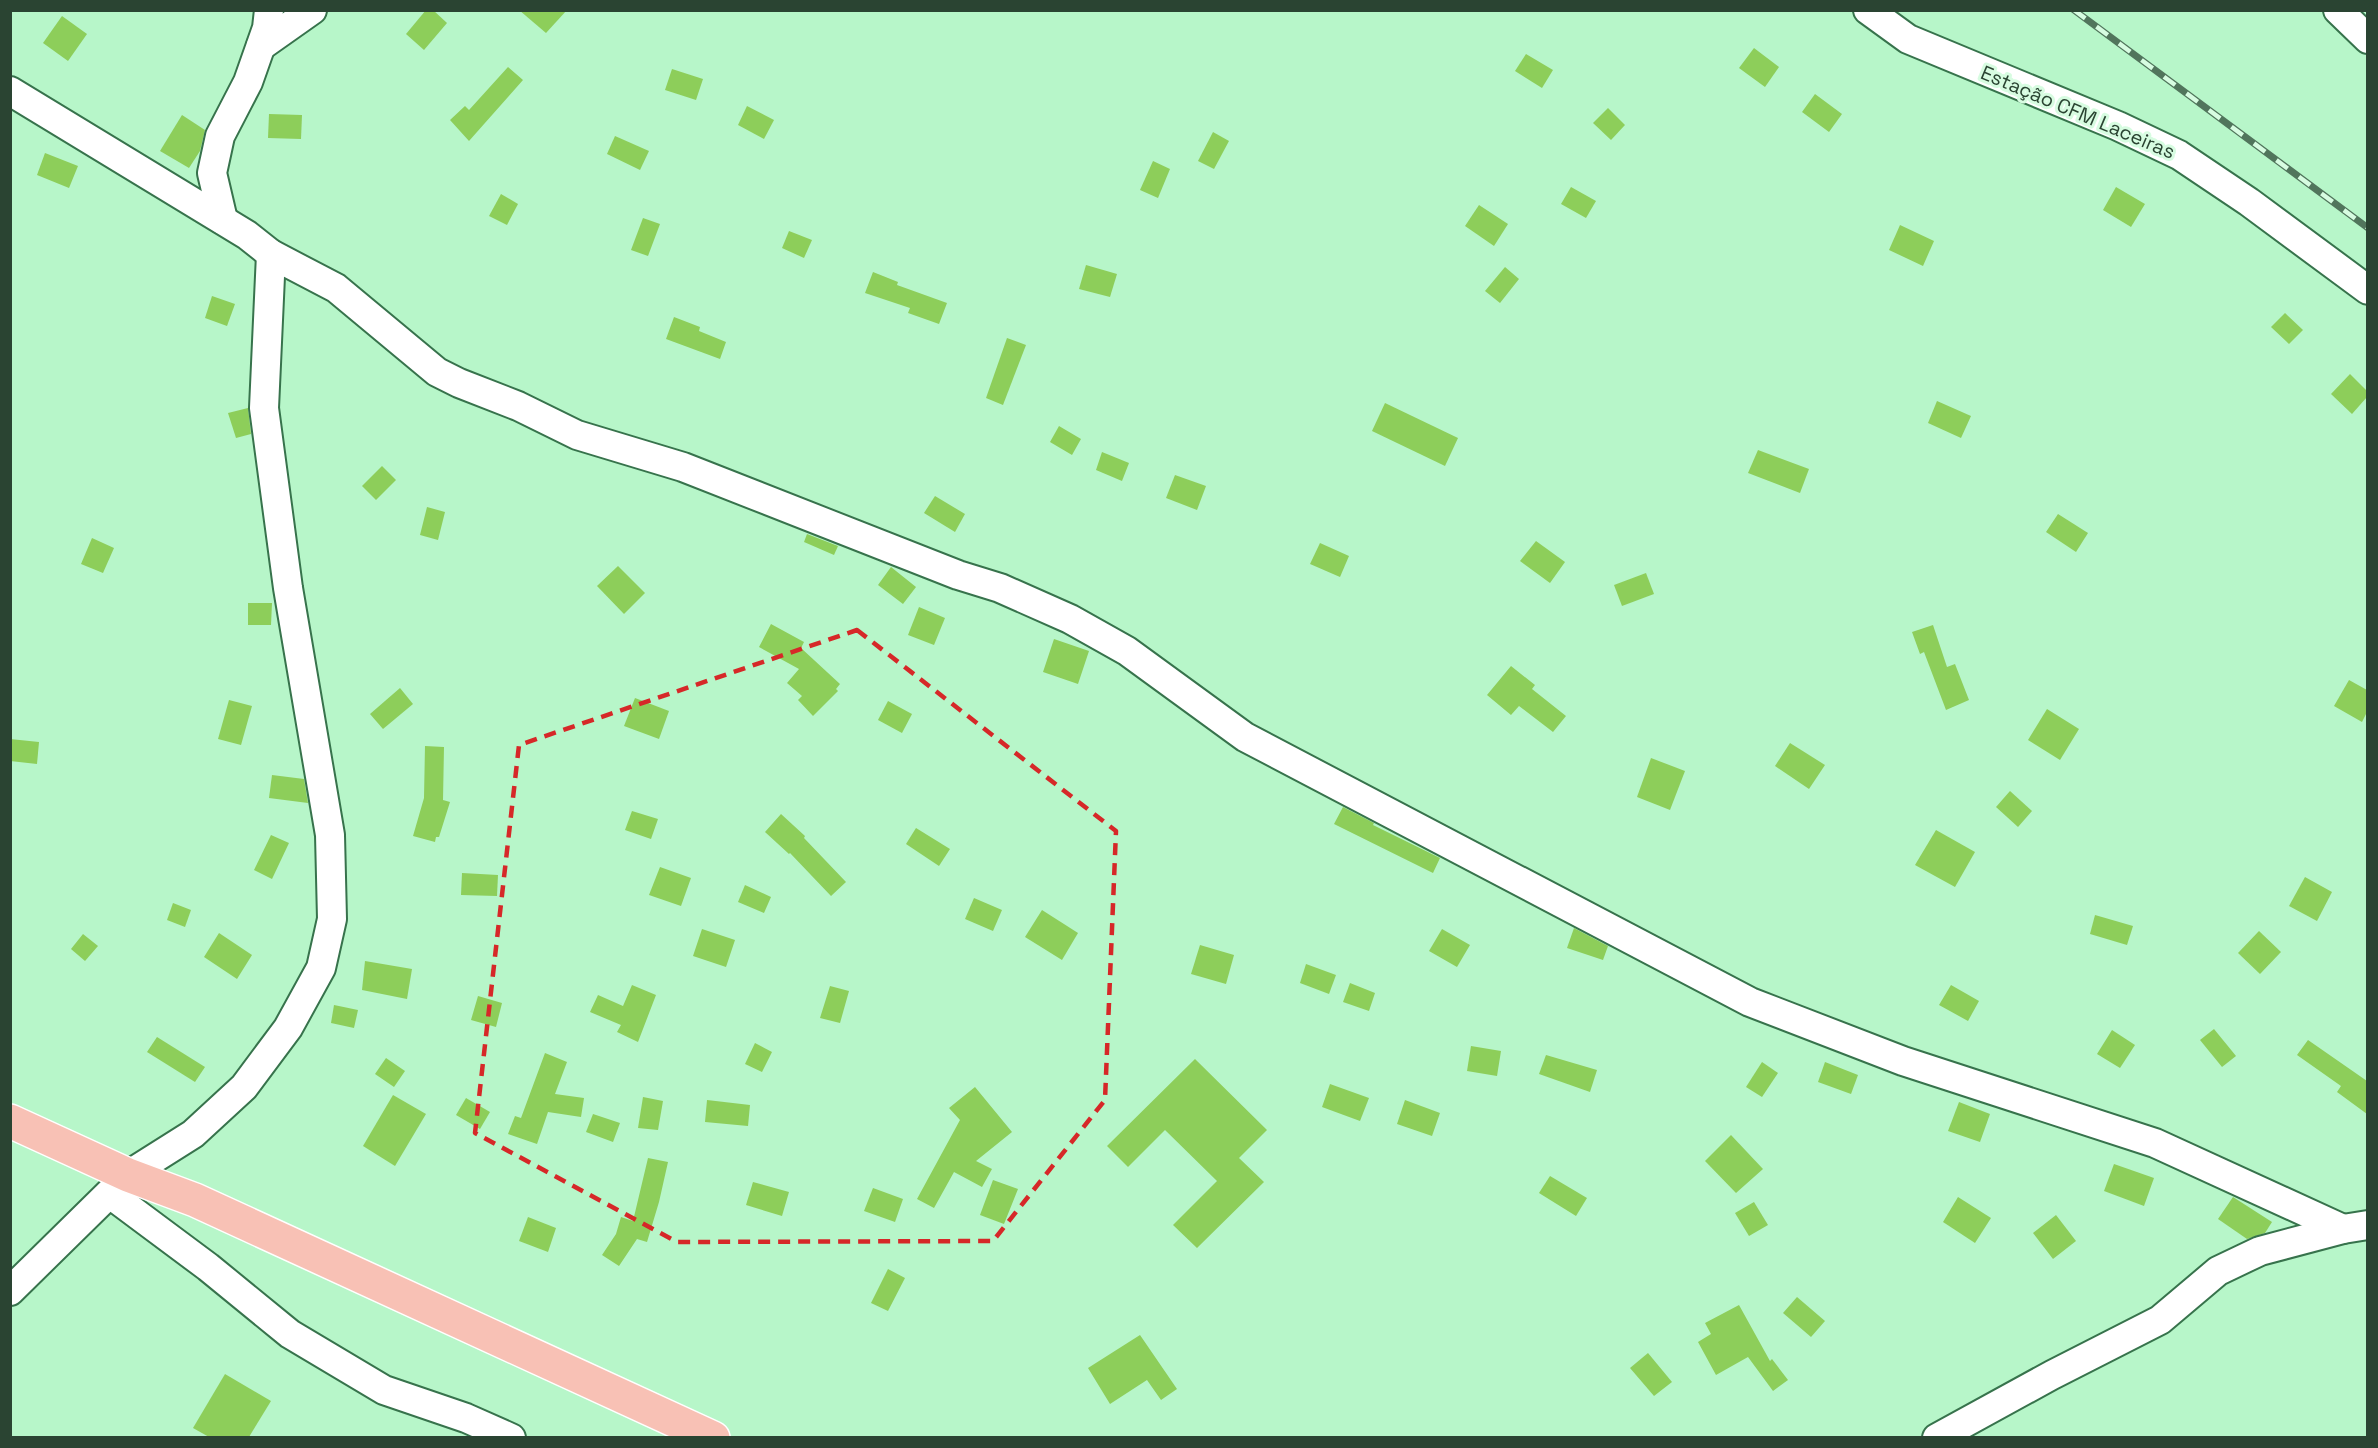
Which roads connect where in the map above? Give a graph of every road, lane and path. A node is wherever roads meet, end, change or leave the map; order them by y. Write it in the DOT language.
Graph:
graph roads {
  1 [pos="270,10"];
  2 [pos="312,10"];
  3 [pos="1868,10"];
  4 [pos="2338,10"];
  5 [pos="2367,39"];
  6 [pos="261,46"];
  7 [pos="10,91"];
  8 [pos="223,220"];
  9 [pos="272,254"];
  10 [pos="2367,290"];
  11 [pos="10,1121"];
  12 [pos="119,1185"];
  13 [pos="2355,1227"];
  14 [pos="10,1291"];
  15 [pos="511,1437"];
  16 [pos="712,1437"];
  17 [pos="1937,1437"];
  1 -- 6 [label="street"];
  2 -- 6 [label="street"];
  3 -- 10 [label="street, Estação CFM Laceiras"];
  4 -- 5 [label="street"];
  6 -- 8 [label="street"];
  7 -- 8 [label="street"];
  8 -- 9 [label="street"];
  9 -- 12 [label="street"];
  9 -- 13 [label="street"];
  11 -- 12 [label="main road"];
  12 -- 14 [label="street"];
  12 -- 15 [label="street"];
  12 -- 16 [label="main road"];
  13 -- 17 [label="street"];
}
